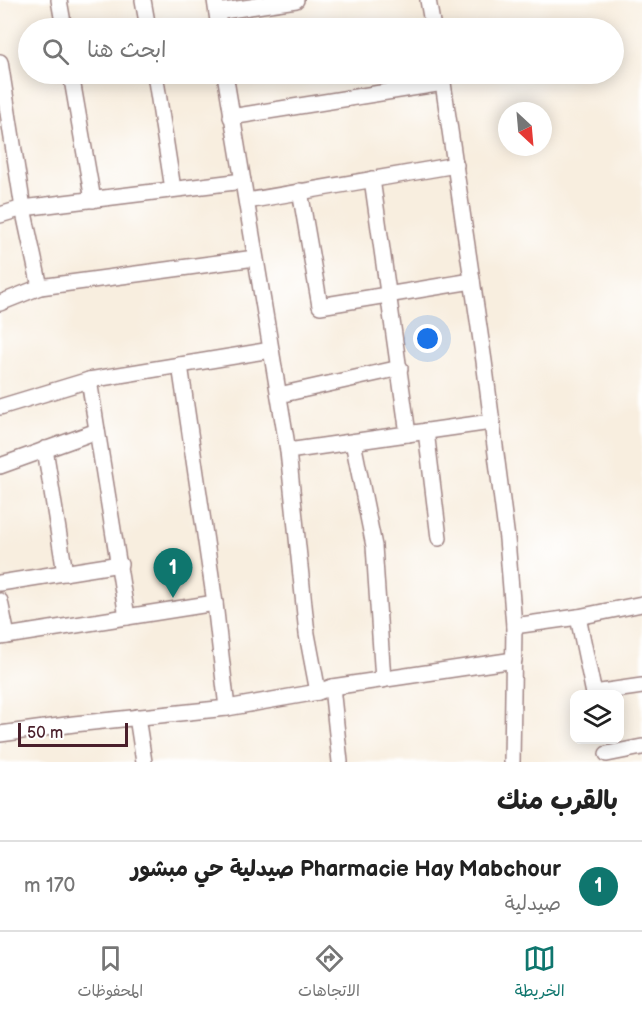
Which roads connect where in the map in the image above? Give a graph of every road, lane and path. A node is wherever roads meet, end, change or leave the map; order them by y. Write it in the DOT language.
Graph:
graph roads {
  1 [pos="59,0"];
  2 [pos="143,0"];
  3 [pos="296,0"];
  4 [pos="428,0"];
  5 [pos="216,6"];
  6 [pos="62,18"];
  7 [pos="146,18"];
  8 [pos="431,18"];
  9 [pos="0,62"];
  10 [pos="73,84"];
  11 [pos="157,84"];
  12 [pos="226,84"];
  13 [pos="410,84"];
  14 [pos="443,84"];
  15 [pos="231,117"];
  16 [pos="456,165"];
  17 [pos="372,179"];
  18 [pos="243,181"];
  19 [pos="173,189"];
  20 [pos="300,192"];
  21 [pos="93,200"];
  22 [pos="247,201"];
  23 [pos="23,208"];
  24 [pos="0,215"];
  25 [pos="255,258"];
  26 [pos="472,281"];
  27 [pos="40,286"];
  28 [pos="388,294"];
  29 [pos="0,303"];
  30 [pos="271,350"];
  31 [pos="180,365"];
  32 [pos="400,368"];
  33 [pos="89,380"];
  34 [pos="279,394"];
  35 [pos="0,407"];
  36 [pos="491,422"];
  37 [pos="97,431"];
  38 [pos="426,431"];
  39 [pos="408,434"];
  40 [pos="353,442"];
  41 [pos="45,449"];
  42 [pos="288,451"];
  43 [pos="0,466"];
  44 [pos="439,538"];
  45 [pos="120,564"];
  46 [pos="65,573"];
  47 [pos="0,583"];
  48 [pos="0,600"];
  49 [pos="215,603"];
  50 [pos="642,604"];
  51 [pos="578,617"];
  52 [pos="127,618"];
  53 [pos="514,626"];
  54 [pos="4,636"];
  55 [pos="514,660"];
  56 [pos="383,680"];
  57 [pos="642,686"];
  58 [pos="325,690"];
  59 [pos="593,690"];
  60 [pos="618,690"];
  61 [pos="227,708"];
  62 [pos="138,717"];
  63 [pos="0,735"];
  64 [pos="642,747"];
  65 [pos="606,752"];
  66 [pos="144,762"];
  67 [pos="340,762"];
  68 [pos="512,762"];
  1 -- 6 [label="street"];
  2 -- 7 [label="street"];
  3 -- 5 [label="street"];
  4 -- 8 [label="street"];
  9 -- 23 [label="street"];
  10 -- 21 [label="street"];
  11 -- 19 [label="street"];
  12 -- 15 [label="street"];
  13 -- 15 [label="street"];
  14 -- 16 [label="street"];
  15 -- 18 [label="street"];
  16 -- 17 [label="street"];
  16 -- 26 [label="street"];
  17 -- 20 [label="street"];
  17 -- 28 [label="street"];
  18 -- 19 [label="street"];
  18 -- 22 [label="street"];
  19 -- 21 [label="street"];
  20 -- 22 [label="street"];
  20 -- 28 [label="street"];
  21 -- 23 [label="street"];
  22 -- 25 [label="street"];
  23 -- 24 [label="street"];
  23 -- 27 [label="street"];
  25 -- 27 [label="street"];
  25 -- 30 [label="street"];
  26 -- 28 [label="street"];
  26 -- 36 [label="street"];
  27 -- 29 [label="street"];
  28 -- 32 [label="street"];
  30 -- 31 [label="street"];
  30 -- 34 [label="street"];
  31 -- 33 [label="street"];
  31 -- 49 [label="street"];
  32 -- 34 [label="street"];
  32 -- 39 [label="street"];
  33 -- 35 [label="street"];
  33 -- 37 [label="street"];
  34 -- 42 [label="street"];
  36 -- 38 [label="street"];
  36 -- 53 [label="street"];
  37 -- 41 [label="street"];
  37 -- 45 [label="street"];
  38 -- 39 [label="street"];
  38 -- 44 [label="street"];
  39 -- 40 [label="street"];
  40 -- 42 [label="street"];
  40 -- 56 [label="street"];
  41 -- 43 [label="street"];
  41 -- 46 [label="street"];
  42 -- 58 [label="street"];
  45 -- 46 [label="street"];
  45 -- 52 [label="street"];
  46 -- 47 [label="street"];
  48 -- 54 [label="street"];
  49 -- 52 [label="street"];
  49 -- 61 [label="street"];
  50 -- 51 [label="street"];
  51 -- 53 [label="street"];
  51 -- 59 [label="street"];
  52 -- 54 [label="street"];
  53 -- 55 [label="street"];
  55 -- 56 [label="street"];
  55 -- 68 [label="street"];
  56 -- 58 [label="street"];
  57 -- 60 [label="street"];
  58 -- 61 [label="street"];
  58 -- 67 [label="street"];
  61 -- 62 [label="street"];
  62 -- 63 [label="street"];
  62 -- 66 [label="street"];
  64 -- 65 [label="street"];
}
